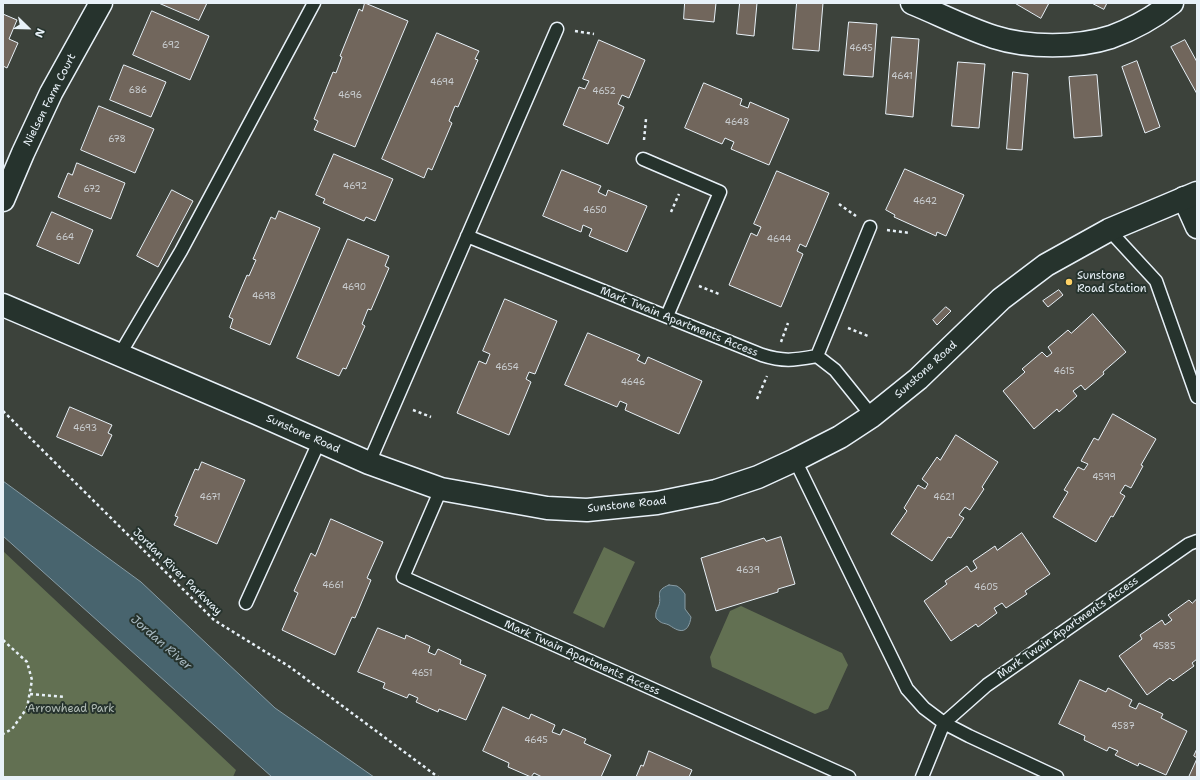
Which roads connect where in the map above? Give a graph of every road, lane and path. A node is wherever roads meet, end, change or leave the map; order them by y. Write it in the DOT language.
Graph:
graph roads {
  1 [pos="101,3"];
  2 [pos="314,3"];
  3 [pos="912,3"];
  4 [pos="1172,3"];
  5 [pos="937,8"];
  6 [pos="557,29"];
  7 [pos="643,159"];
  8 [pos="1191,195"];
  9 [pos="3,200"];
  10 [pos="870,227"];
  11 [pos="1197,227"];
  12 [pos="1109,230"];
  13 [pos="467,236"];
  14 [pos="3,305"];
  15 [pos="667,316"];
  16 [pos="120,354"];
  17 [pos="817,356"];
  18 [pos="1197,397"];
  19 [pos="3,411"];
  20 [pos="872,416"];
  21 [pos="319,442"];
  22 [pos="795,460"];
  23 [pos="369,463"];
  24 [pos="441,489"];
  25 [pos="1197,541"];
  26 [pos="246,604"];
  27 [pos="3,640"];
  28 [pos="30,694"];
  29 [pos="65,697"];
  30 [pos="944,723"];
  31 [pos="3,734"];
  32 [pos="438,777"];
  33 [pos="849,777"];
  34 [pos="922,777"];
  35 [pos="1057,777"];
  1 -- 9 [label="street, Nielsen Farm Court"];
  2 -- 16 [label="lane"];
  3 -- 5 [label="street"];
  4 -- 5 [label="street"];
  6 -- 13 [label="lane"];
  7 -- 15 [label="lane"];
  8 -- 11 [label="street"];
  8 -- 12 [label="street, Sunstone Road"];
  10 -- 17 [label="lane"];
  12 -- 18 [label="lane"];
  12 -- 20 [label="street, Sunstone Road"];
  13 -- 15 [label="lane, Mark Twain Apartments Access"];
  13 -- 23 [label="lane"];
  14 -- 16 [label="street, Sunstone Road"];
  15 -- 17 [label="lane, Mark Twain Apartments Access"];
  16 -- 21 [label="street, Sunstone Road"];
  17 -- 20 [label="lane"];
  19 -- 32 [label="path, Jordan River Parkway"];
  20 -- 22 [label="street, Sunstone Road"];
  21 -- 23 [label="street, Sunstone Road"];
  21 -- 26 [label="lane"];
  22 -- 24 [label="street, Sunstone Road"];
  22 -- 30 [label="lane"];
  23 -- 24 [label="street, Sunstone Road"];
  24 -- 33 [label="lane, Mark Twain Apartments Access"];
  25 -- 30 [label="lane, Mark Twain Apartments Access"];
  27 -- 28 [label="path"];
  28 -- 29 [label="path"];
  28 -- 31 [label="path"];
  30 -- 34 [label="lane, Mark Twain Apartments Access"];
  30 -- 35 [label="lane"];
}
